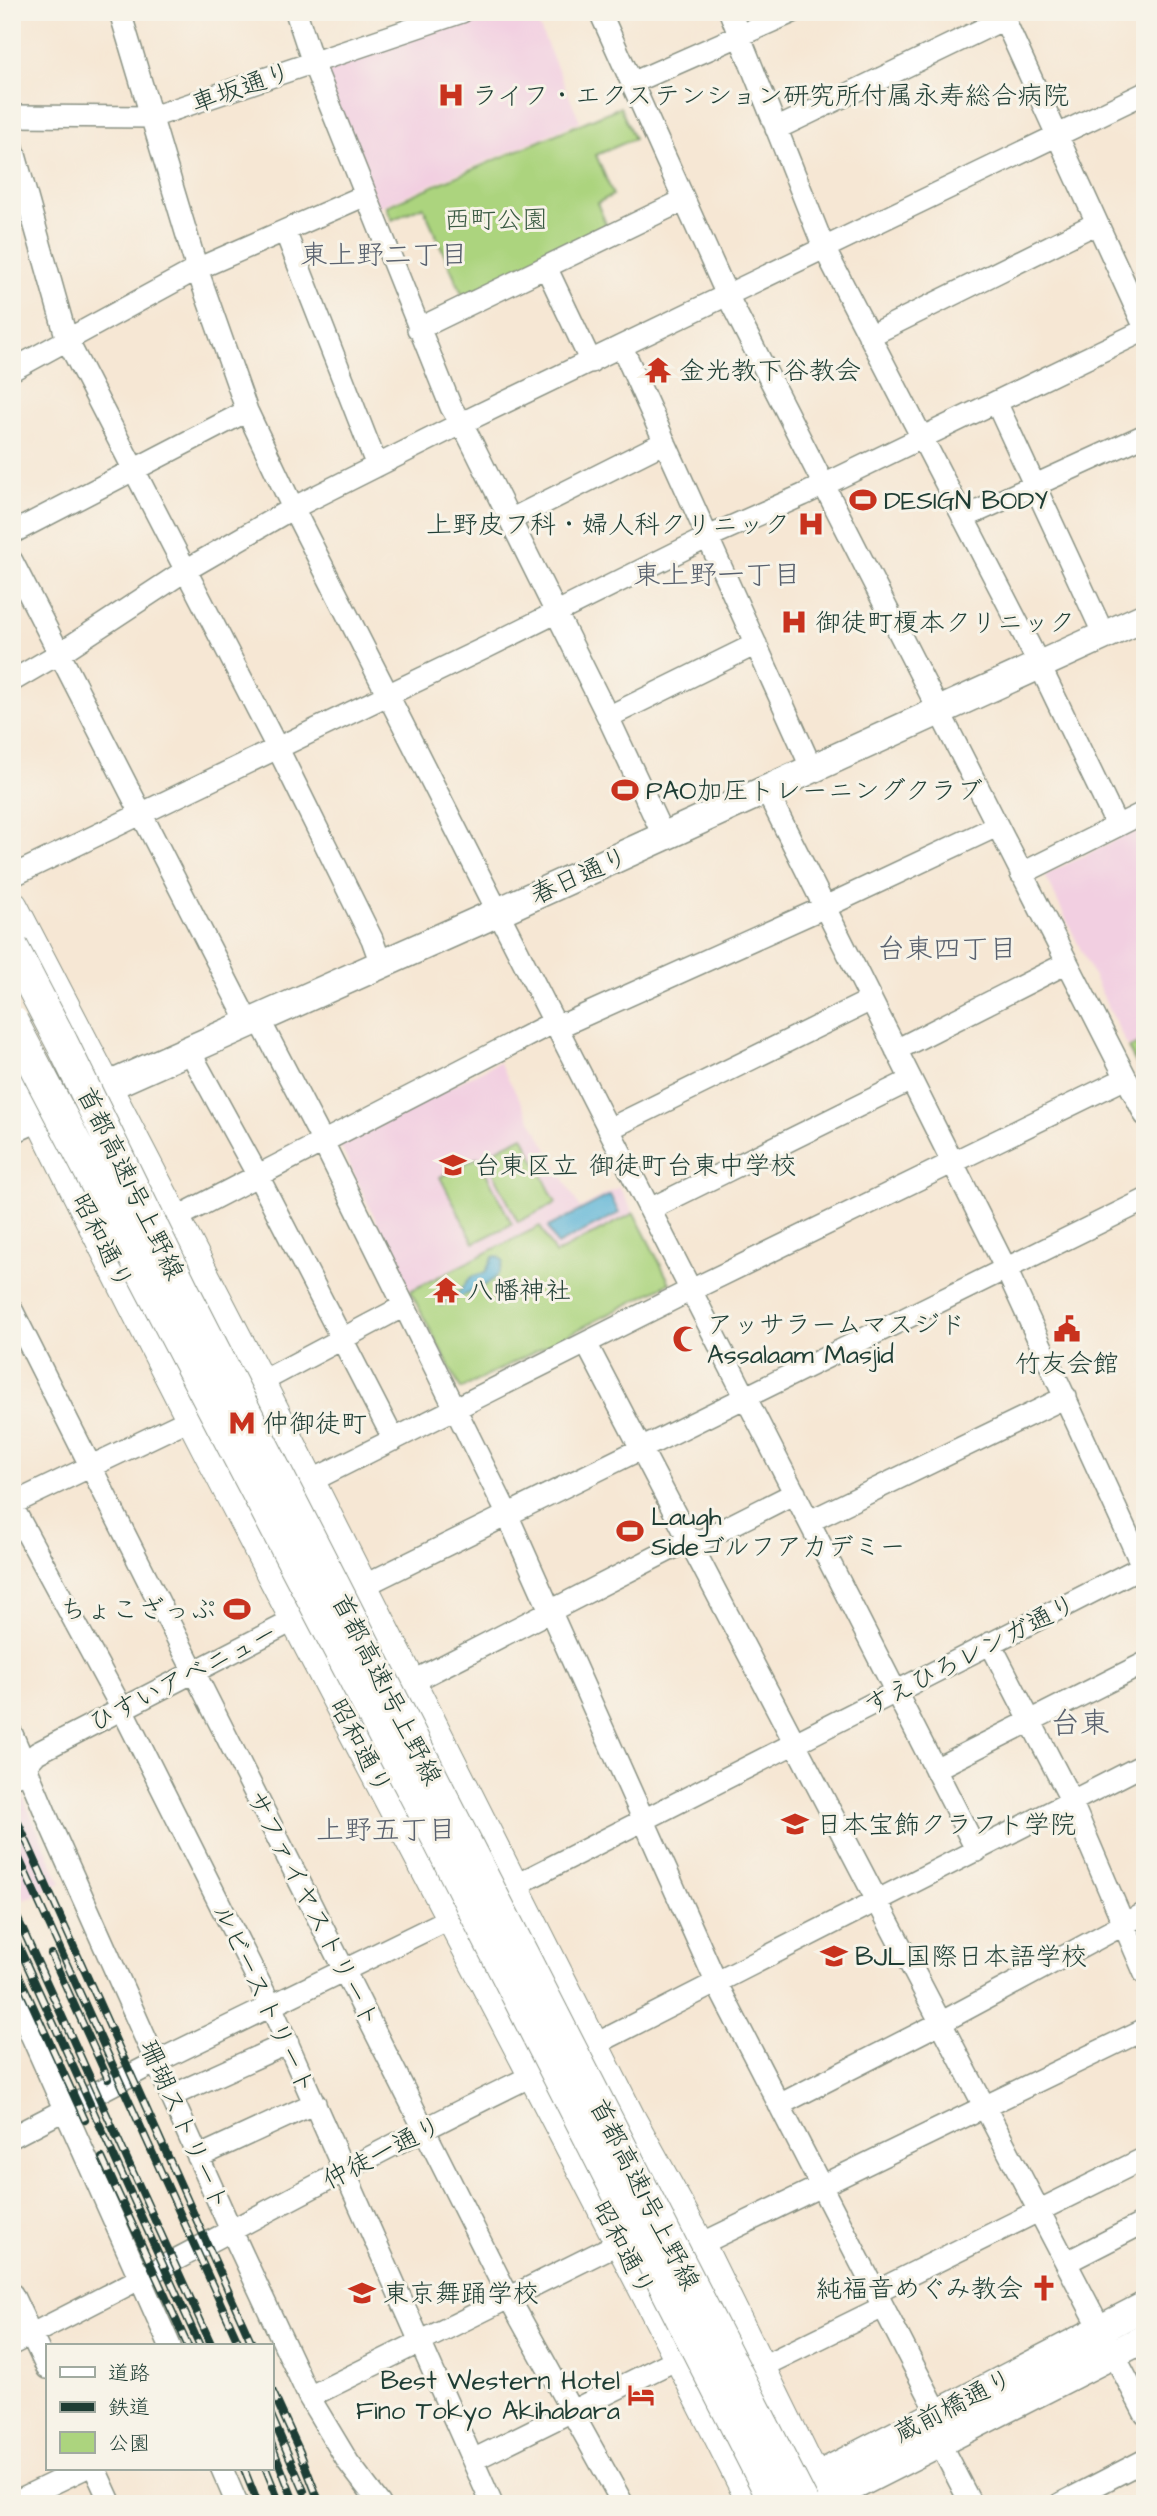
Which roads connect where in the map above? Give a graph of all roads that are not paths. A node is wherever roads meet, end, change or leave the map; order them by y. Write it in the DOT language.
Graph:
graph roads {
  1 [pos="120,12"];
  2 [pos="296,12"];
  3 [pos="462,12"];
  4 [pos="600,12"];
  5 [pos="730,12"];
  6 [pos="793,12"];
  7 [pos="1002,16"];
  8 [pos="739,35"];
  9 [pos="313,62"];
  10 [pos="632,83"];
  11 [pos="1145,93"];
  12 [pos="12,116"];
  13 [pos="152,117"];
  14 [pos="776,129"];
  15 [pos="1057,135"];
  16 [pos="12,145"];
  17 [pos="366,195"];
  18 [pos="684,200"];
  19 [pos="1097,223"];
  20 [pos="285,231"];
  21 [pos="824,248"];
  22 [pos="546,267"];
  23 [pos="197,269"];
  24 [pos="727,295"];
  25 [pos="418,329"];
  26 [pos="1145,329"];
  27 [pos="869,337"];
  28 [pos="67,340"];
  29 [pos="622,346"];
  30 [pos="591,362"];
  31 [pos="12,370"];
  32 [pos="996,402"];
  33 [pos="247,411"];
  34 [pos="462,423"];
  35 [pos="1145,435"];
  36 [pos="922,438"];
  37 [pos="665,442"];
  38 [pos="377,466"];
  39 [pos="133,470"];
  40 [pos="823,485"];
  41 [pos="1035,485"];
  42 [pos="293,508"];
  43 [pos="964,518"];
  44 [pos="510,520"];
  45 [pos="12,533"];
  46 [pos="708,537"];
  47 [pos="12,561"];
  48 [pos="186,570"];
  49 [pos="555,611"];
  50 [pos="1145,617"];
  51 [pos="1104,635"];
  52 [pos="756,644"];
  53 [pos="60,653"];
  54 [pos="1039,664"];
  55 [pos="12,681"];
  56 [pos="389,694"];
  57 [pos="937,710"];
  58 [pos="608,717"];
  59 [pos="278,748"];
  60 [pos="812,769"];
  61 [pos="766,790"];
  62 [pos="1145,812"];
  63 [pos="141,813"];
  64 [pos="997,826"];
  65 [pos="1118,826"];
  66 [pos="664,836"];
  67 [pos="1021,874"];
  68 [pos="12,876"];
  69 [pos="12,907"];
  70 [pos="825,907"];
  71 [pos="498,912"];
  72 [pos="12,947"];
  73 [pos="1067,963"];
  74 [pos="381,964"];
  75 [pos="12,984"];
  76 [pos="872,1000"];
  77 [pos="254,1021"];
  78 [pos="12,1022"];
  79 [pos="554,1022"];
  80 [pos="190,1050"];
  81 [pos="896,1050"];
  82 [pos="12,1059"];
  83 [pos="1126,1078"];
  84 [pos="911,1080"];
  85 [pos="107,1086"];
  86 [pos="1145,1115"];
  87 [pos="26,1123"];
  88 [pos="609,1129"];
  89 [pos="323,1142"];
  90 [pos="952,1163"];
  91 [pos="257,1174"];
  92 [pos="1145,1200"];
  93 [pos="650,1209"];
  94 [pos="174,1219"];
  95 [pos="1006,1269"];
  96 [pos="692,1289"];
  97 [pos="183,1290"];
  98 [pos="404,1306"];
  99 [pos="12,1310"];
  100 [pos="342,1339"];
  101 [pos="586,1343"];
  102 [pos="259,1383"];
  103 [pos="747,1397"];
  104 [pos="1066,1397"];
  105 [pos="456,1408"];
  106 [pos="192,1418"];
  107 [pos="394,1440"];
  108 [pos="642,1448"];
  109 [pos="92,1466"];
  110 [pos="309,1482"];
  111 [pos="795,1493"];
  112 [pos="12,1505"];
  113 [pos="507,1514"];
  114 [pos="810,1521"];
  115 [pos="690,1540"];
  116 [pos="1144,1568"];
  117 [pos="362,1587"];
  118 [pos="550,1611"];
  119 [pos="295,1620"];
  120 [pos="990,1643"];
  121 [pos="1145,1663"];
  122 [pos="194,1672"];
  123 [pos="410,1683"];
  124 [pos="896,1691"];
  125 [pos="122,1709"];
  126 [pos="1030,1721"];
  127 [pos="12,1734"];
  128 [pos="796,1743"];
  129 [pos="1145,1764"];
  130 [pos="935,1769"];
  131 [pos="18,1772"];
  132 [pos="1071,1802"];
  133 [pos="643,1820"];
  134 [pos="977,1851"];
  135 [pos="519,1896"];
  136 [pos="879,1901"];
  137 [pos="1145,1913"];
  138 [pos="451,1918"];
  139 [pos="1124,1925"];
  140 [pos="344,1970"];
  141 [pos="1145,1973"];
  142 [pos="717,1984"];
  143 [pos="12,1992"];
  144 [pos="271,2006"];
  145 [pos="942,2022"];
  146 [pos="1145,2029"];
  147 [pos="288,2043"];
  148 [pos="593,2046"];
  149 [pos="156,2062"];
  150 [pos="542,2071"];
  151 [pos="171,2096"];
  152 [pos="315,2104"];
  153 [pos="779,2105"];
  154 [pos="986,2106"];
  155 [pos="65,2108"];
  156 [pos="426,2130"];
  157 [pos="12,2137"];
  158 [pos="198,2157"];
  159 [pos="1145,2158"];
  160 [pos="345,2171"];
  161 [pos="820,2186"];
  162 [pos="1039,2209"];
  163 [pos="1145,2222"];
  164 [pos="231,2229"];
  165 [pos="621,2242"];
  166 [pos="699,2245"];
  167 [pos="1067,2262"];
  168 [pos="140,2277"];
  169 [pos="12,2294"];
  170 [pos="509,2298"];
  171 [pos="879,2299"];
  172 [pos="1145,2306"];
  173 [pos="1102,2328"];
  174 [pos="1145,2337"];
  175 [pos="22,2339"];
  176 [pos="421,2342"];
  177 [pos="169,2344"];
  178 [pos="1114,2354"];
  179 [pos="681,2357"];
  180 [pos="46,2367"];
  181 [pos="759,2368"];
  182 [pos="309,2397"];
  183 [pos="572,2412"];
  184 [pos="938,2413"];
  185 [pos="1145,2414"];
  186 [pos="939,2442"];
  187 [pos="473,2460"];
  188 [pos="1145,2460"];
  189 [pos="81,2470"];
  190 [pos="95,2470"];
  191 [pos="222,2470"];
  192 [pos="817,2498"];
  193 [pos="1074,2501"];
  194 [pos="12,2503"];
  195 [pos="111,2504"];
  196 [pos="237,2504"];
  197 [pos="380,2504"];
  198 [pos="492,2504"];
  199 [pos="623,2504"];
  200 [pos="754,2504"];
  201 [pos="762,2504"];
  202 [pos="776,2504"];
  203 [pos="971,2504"];
  1 -- 13 [label="street"];
  2 -- 9 [label="street"];
  3 -- 9 [label="street, 車坂通り"];
  4 -- 10 [label="street"];
  5 -- 8 [label="street"];
  6 -- 8 [label="street"];
  7 -- 14 [label="street"];
  7 -- 15 [label="street"];
  8 -- 10 [label="street"];
  8 -- 14 [label="street"];
  9 -- 13 [label="street, 車坂通り"];
  9 -- 17 [label="street"];
  10 -- 18 [label="street"];
  11 -- 15 [label="street"];
  12 -- 13 [label="street, 車坂通り"];
  13 -- 23 [label="street"];
  14 -- 21 [label="street"];
  15 -- 19 [label="street"];
  15 -- 21 [label="street"];
  16 -- 28 [label="street"];
  17 -- 20 [label="street"];
  17 -- 25 [label="street"];
  18 -- 22 [label="street"];
  18 -- 24 [label="street"];
  19 -- 26 [label="street"];
  19 -- 27 [label="street"];
  20 -- 23 [label="street"];
  20 -- 38 [label="street"];
  21 -- 24 [label="street"];
  21 -- 27 [label="street"];
  22 -- 25 [label="street"];
  22 -- 30 [label="street"];
  23 -- 28 [label="street"];
  23 -- 33 [label="street"];
  24 -- 29 [label="street"];
  24 -- 40 [label="street"];
  25 -- 34 [label="street"];
  26 -- 32 [label="street"];
  27 -- 36 [label="street"];
  28 -- 31 [label="street"];
  28 -- 39 [label="street"];
  29 -- 30 [label="street"];
  29 -- 37 [label="street"];
  30 -- 34 [label="street"];
  32 -- 36 [label="street"];
  32 -- 41 [label="street"];
  33 -- 39 [label="street"];
  33 -- 42 [label="street"];
  34 -- 38 [label="street"];
  34 -- 44 [label="street"];
  35 -- 41 [label="street"];
  36 -- 40 [label="street"];
  36 -- 43 [label="street"];
  37 -- 44 [label="street"];
  37 -- 46 [label="street"];
  38 -- 42 [label="street"];
  39 -- 45 [label="street"];
  39 -- 48 [label="street"];
  40 -- 46 [label="street"];
  40 -- 57 [label="street"];
  41 -- 43 [label="street"];
  41 -- 51 [label="street"];
  42 -- 48 [label="street"];
  42 -- 56 [label="street"];
  43 -- 54 [label="street"];
  44 -- 49 [label="street"];
  46 -- 49 [label="street"];
  46 -- 52 [label="street"];
  47 -- 53 [label="street"];
  48 -- 53 [label="street"];
  48 -- 59 [label="street"];
  49 -- 56 [label="street"];
  49 -- 58 [label="street"];
  50 -- 51 [label="main road, 春日通り"];
  51 -- 54 [label="main road, 春日通り"];
  52 -- 58 [label="street"];
  52 -- 60 [label="street"];
  53 -- 55 [label="street"];
  53 -- 63 [label="street"];
  54 -- 57 [label="main road, 春日通り"];
  54 -- 65 [label="street"];
  56 -- 59 [label="street"];
  56 -- 71 [label="street"];
  57 -- 60 [label="main road, 春日通り"];
  57 -- 64 [label="street"];
  58 -- 66 [label="street"];
  59 -- 63 [label="street"];
  59 -- 74 [label="street"];
  60 -- 61 [label="main road, 春日通り"];
  61 -- 66 [label="main road, 春日通り"];
  61 -- 70 [label="street"];
  62 -- 65 [label="street"];
  63 -- 68 [label="street"];
  63 -- 77 [label="street"];
  64 -- 67 [label="street"];
  64 -- 70 [label="street"];
  65 -- 67 [label="street"];
  66 -- 71 [label="main road, 春日通り"];
  67 -- 73 [label="street"];
  69 -- 85 [label="highway"];
  70 -- 76 [label="street"];
  70 -- 79 [label="street"];
  71 -- 74 [label="main road, 春日通り"];
  71 -- 79 [label="street"];
  72 -- 97 [label="highway, 首都高速1号上野線, bridge"];
  73 -- 81 [label="street"];
  73 -- 83 [label="street"];
  74 -- 77 [label="main road, 春日通り"];
  75 -- 97 [label="highway, bridge"];
  76 -- 81 [label="street"];
  76 -- 88 [label="street"];
  77 -- 80 [label="main road, 春日通り"];
  77 -- 89 [label="street"];
  78 -- 202 [label="highway, 首都高速1号上野線, bridge"];
  79 -- 88 [label="street"];
  79 -- 89 [label="street"];
  80 -- 85 [label="main road, 春日通り"];
  80 -- 91 [label="street"];
  81 -- 84 [label="street"];
  82 -- 87 [label="highway, 昭和通り"];
  83 -- 86 [label="street"];
  83 -- 90 [label="street"];
  84 -- 90 [label="street"];
  84 -- 93 [label="street"];
  85 -- 87 [label="main road, 春日通り"];
  85 -- 94 [label="highway"];
  87 -- 106 [label="highway, 昭和通り"];
  88 -- 93 [label="street"];
  89 -- 91 [label="street"];
  89 -- 98 [label="street"];
  90 -- 95 [label="street"];
  90 -- 96 [label="street"];
  91 -- 94 [label="street"];
  91 -- 100 [label="street"];
  92 -- 95 [label="street, ひすいアベニュー"];
  93 -- 96 [label="street"];
  94 -- 102 [label="highway"];
  95 -- 103 [label="street, ひすいアベニュー"];
  95 -- 104 [label="street"];
  96 -- 101 [label="street"];
  96 -- 103 [label="street"];
  97 -- 192 [label="highway, 首都高速1号上野線, bridge"];
  98 -- 100 [label="street"];
  98 -- 105 [label="street"];
  99 -- 109 [label="street, サファイヤストリート"];
  100 -- 102 [label="street"];
  100 -- 107 [label="street"];
  101 -- 105 [label="street"];
  101 -- 108 [label="street"];
  102 -- 110 [label="highway"];
  103 -- 108 [label="street, ひすいアベニュー"];
  103 -- 111 [label="street"];
  104 -- 114 [label="street"];
  104 -- 116 [label="street"];
  105 -- 107 [label="street"];
  105 -- 113 [label="street"];
  106 -- 109 [label="street"];
  106 -- 119 [label="highway, 昭和通り"];
  107 -- 110 [label="street"];
  108 -- 113 [label="street, ひすいアベニュー"];
  108 -- 115 [label="street"];
  109 -- 112 [label="street"];
  109 -- 122 [label="street, サファイヤストリート"];
  110 -- 117 [label="highway"];
  111 -- 114 [label="street"];
  111 -- 115 [label="street"];
  112 -- 125 [label="street, ルビーストリート"];
  113 -- 117 [label="street, ひすいアベニュー"];
  113 -- 118 [label="street"];
  114 -- 124 [label="street"];
  115 -- 118 [label="street"];
  115 -- 128 [label="street"];
  116 -- 120 [label="street, すえひろレンガ通り"];
  117 -- 119 [label="street, ひすいアベニュー"];
  117 -- 123 [label="highway"];
  118 -- 123 [label="street"];
  118 -- 133 [label="street"];
  119 -- 122 [label="street, ひすいアベニュー"];
  119 -- 138 [label="highway, 昭和通り"];
  120 -- 124 [label="street, すえひろレンガ通り"];
  120 -- 126 [label="street"];
  121 -- 126 [label="street"];
  122 -- 125 [label="street, ひすいアベニュー"];
  122 -- 140 [label="street, サファイヤストリート"];
  123 -- 135 [label="highway"];
  124 -- 128 [label="street, すえひろレンガ通り"];
  124 -- 130 [label="street"];
  125 -- 131 [label="street, ひすいアベニュー"];
  125 -- 144 [label="street, ルビーストリート"];
  126 -- 130 [label="street"];
  126 -- 132 [label="street"];
  127 -- 131 [label="street, 珊瑚ストリート"];
  128 -- 133 [label="street, すえひろレンガ通り"];
  128 -- 136 [label="street"];
  129 -- 132 [label="street, 仲徒一通り"];
  130 -- 134 [label="street"];
  131 -- 149 [label="street, 珊瑚ストリート"];
  132 -- 134 [label="street, 仲徒一通り"];
  132 -- 139 [label="street"];
  133 -- 135 [label="street, すえひろレンガ通り"];
  133 -- 142 [label="street"];
  134 -- 136 [label="street, 仲徒一通り"];
  135 -- 148 [label="highway"];
  135 -- 150 [label="highway"];
  136 -- 142 [label="street, 仲徒一通り"];
  136 -- 145 [label="street"];
  137 -- 139 [label="street"];
  138 -- 140 [label="street"];
  138 -- 150 [label="highway, 昭和通り"];
  139 -- 141 [label="street"];
  139 -- 145 [label="street"];
  140 -- 144 [label="street"];
  140 -- 156 [label="street, サファイヤストリート"];
  142 -- 148 [label="street, 仲徒一通り"];
  142 -- 153 [label="street"];
  143 -- 155 [label="street"];
  144 -- 147 [label="street, ルビーストリート"];
  144 -- 149 [label="street"];
  145 -- 153 [label="street"];
  145 -- 154 [label="street"];
  146 -- 154 [label="street"];
  147 -- 151 [label="street"];
  147 -- 152 [label="street, ルビーストリート"];
  148 -- 150 [label="street, 仲徒一通り"];
  148 -- 166 [label="highway"];
  149 -- 151 [label="street, 珊瑚ストリート"];
  149 -- 155 [label="street"];
  150 -- 156 [label="street, 仲徒一通り"];
  150 -- 165 [label="highway, 昭和通り"];
  151 -- 158 [label="street, 珊瑚ストリート"];
  152 -- 158 [label="street"];
  152 -- 160 [label="street, ルビーストリート"];
  153 -- 161 [label="street"];
  154 -- 161 [label="street"];
  154 -- 162 [label="street"];
  155 -- 157 [label="street"];
  155 -- 168 [label="street"];
  156 -- 160 [label="street, 仲徒一通り"];
  156 -- 170 [label="street, サファイヤストリート"];
  158 -- 164 [label="street, 珊瑚ストリート"];
  159 -- 162 [label="street"];
  160 -- 164 [label="street, 仲徒一通り"];
  160 -- 176 [label="street, ルビーストリート"];
  161 -- 166 [label="street"];
  161 -- 171 [label="street"];
  162 -- 167 [label="street"];
  162 -- 171 [label="street"];
  163 -- 167 [label="street"];
  164 -- 168 [label="street, 仲徒一通り"];
  164 -- 182 [label="street, 珊瑚ストリート"];
  165 -- 170 [label="street"];
  165 -- 179 [label="highway, 昭和通り"];
  166 -- 181 [label="highway"];
  167 -- 173 [label="street"];
  168 -- 175 [label="street, 仲徒一通り"];
  168 -- 177 [label="street"];
  169 -- 175 [label="street"];
  170 -- 176 [label="street"];
  170 -- 183 [label="street, サファイヤストリート"];
  171 -- 181 [label="street"];
  171 -- 184 [label="street"];
  172 -- 173 [label="main road, 蔵前橋通り"];
  173 -- 178 [label="street"];
  173 -- 184 [label="main road, 蔵前橋通り"];
  174 -- 178 [label="main road, 蔵前橋通り"];
  175 -- 180 [label="street"];
  176 -- 182 [label="street"];
  176 -- 187 [label="street, ルビーストリート"];
  178 -- 185 [label="street"];
  178 -- 186 [label="main road, 蔵前橋通り"];
  179 -- 183 [label="street"];
  179 -- 200 [label="highway, 昭和通り"];
  181 -- 192 [label="highway"];
  182 -- 197 [label="street, 珊瑚ストリート"];
  183 -- 187 [label="street"];
  183 -- 199 [label="street, サファイヤストリート"];
  184 -- 192 [label="main road, 蔵前橋通り"];
  186 -- 192 [label="main road, 蔵前橋通り"];
  186 -- 203 [label="street"];
  187 -- 198 [label="street, ルビーストリート"];
  188 -- 193 [label="street"];
  189 -- 194 [label="street"];
  190 -- 195 [label="street"];
  191 -- 196 [label="street"];
  192 -- 201 [label="main road, 蔵前橋通り"];
}
